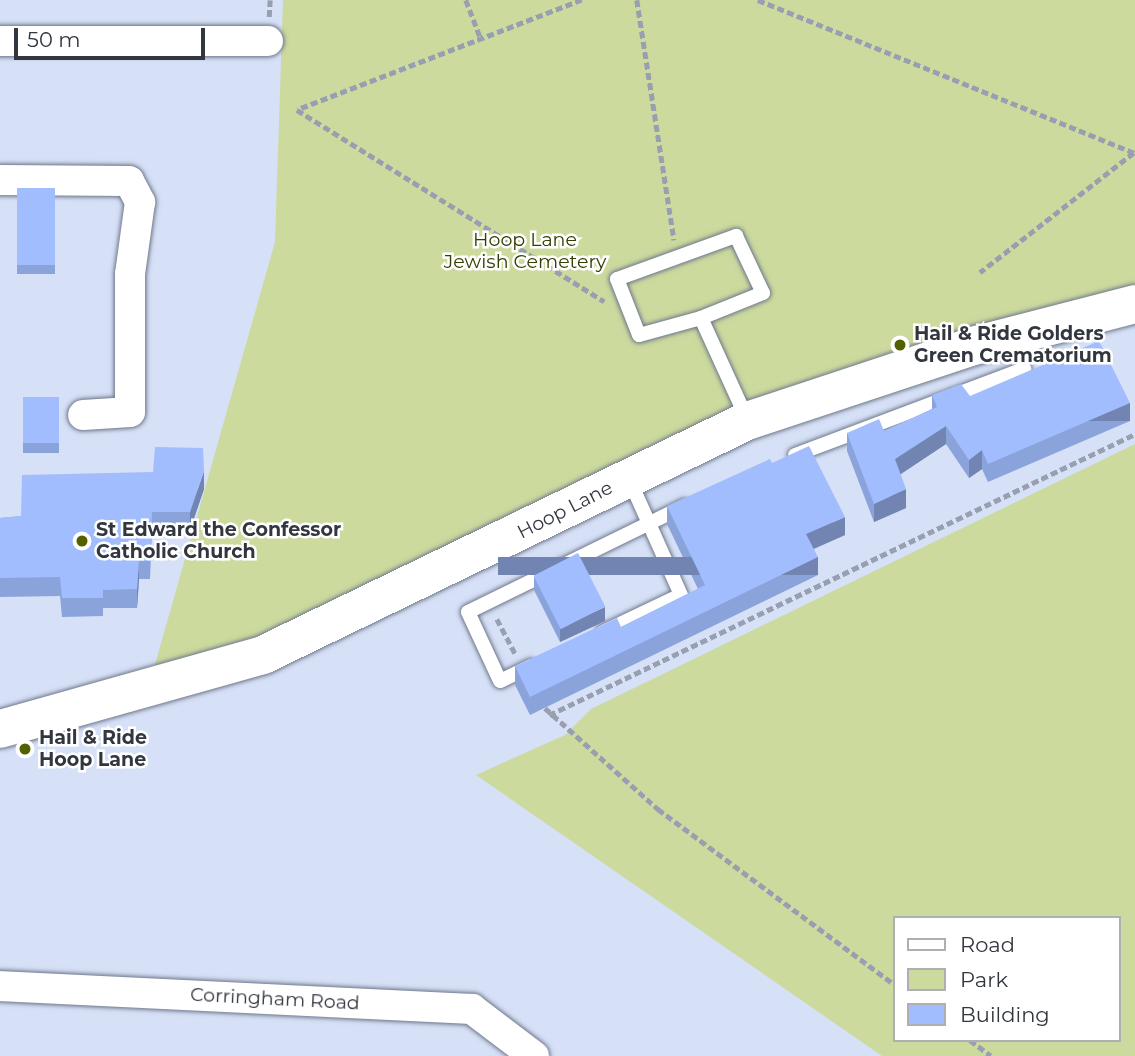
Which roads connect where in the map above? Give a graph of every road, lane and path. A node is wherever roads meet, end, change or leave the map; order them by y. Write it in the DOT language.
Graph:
graph roads {
  1 [pos="466,0"];
  2 [pos="582,0"];
  3 [pos="637,0"];
  4 [pos="758,0"];
  5 [pos="481,39"];
  6 [pos="0,41"];
  7 [pos="268,41"];
  8 [pos="0,180"];
  9 [pos="677,258"];
  10 [pos="980,272"];
  11 [pos="1135,304"];
  12 [pos="632,318"];
  13 [pos="701,318"];
  14 [pos="1024,369"];
  15 [pos="83,415"];
  16 [pos="747,421"];
  17 [pos="1135,434"];
  18 [pos="785,460"];
  19 [pos="628,478"];
  20 [pos="697,500"];
  21 [pos="647,522"];
  22 [pos="584,641"];
  23 [pos="548,658"];
  24 [pos="545,708"];
  25 [pos="549,715"];
  26 [pos="0,729"];
  27 [pos="894,984"];
  28 [pos="0,986"];
  29 [pos="973,1042"];
  30 [pos="534,1056"];
  31 [pos="991,1056"];
  1 -- 5 [label="path"];
  2 -- 5 [label="path"];
  3 -- 9 [label="path"];
  4 -- 10 [label="path"];
  5 -- 12 [label="path"];
  6 -- 7 [label="street"];
  8 -- 15 [label="street"];
  9 -- 12 [label="lane"];
  9 -- 13 [label="lane"];
  11 -- 16 [label="street, Hoop Lane"];
  12 -- 13 [label="lane"];
  13 -- 16 [label="lane"];
  14 -- 18 [label="lane"];
  16 -- 19 [label="street, Hoop Lane"];
  17 -- 25 [label="path"];
  19 -- 21 [label="lane"];
  19 -- 26 [label="street, Hoop Lane"];
  20 -- 21 [label="lane"];
  21 -- 22 [label="lane"];
  21 -- 23 [label="lane"];
  24 -- 25 [label="path"];
  25 -- 27 [label="path"];
  28 -- 30 [label="street, Corringham Road"];
  29 -- 31 [label="path"];
}
